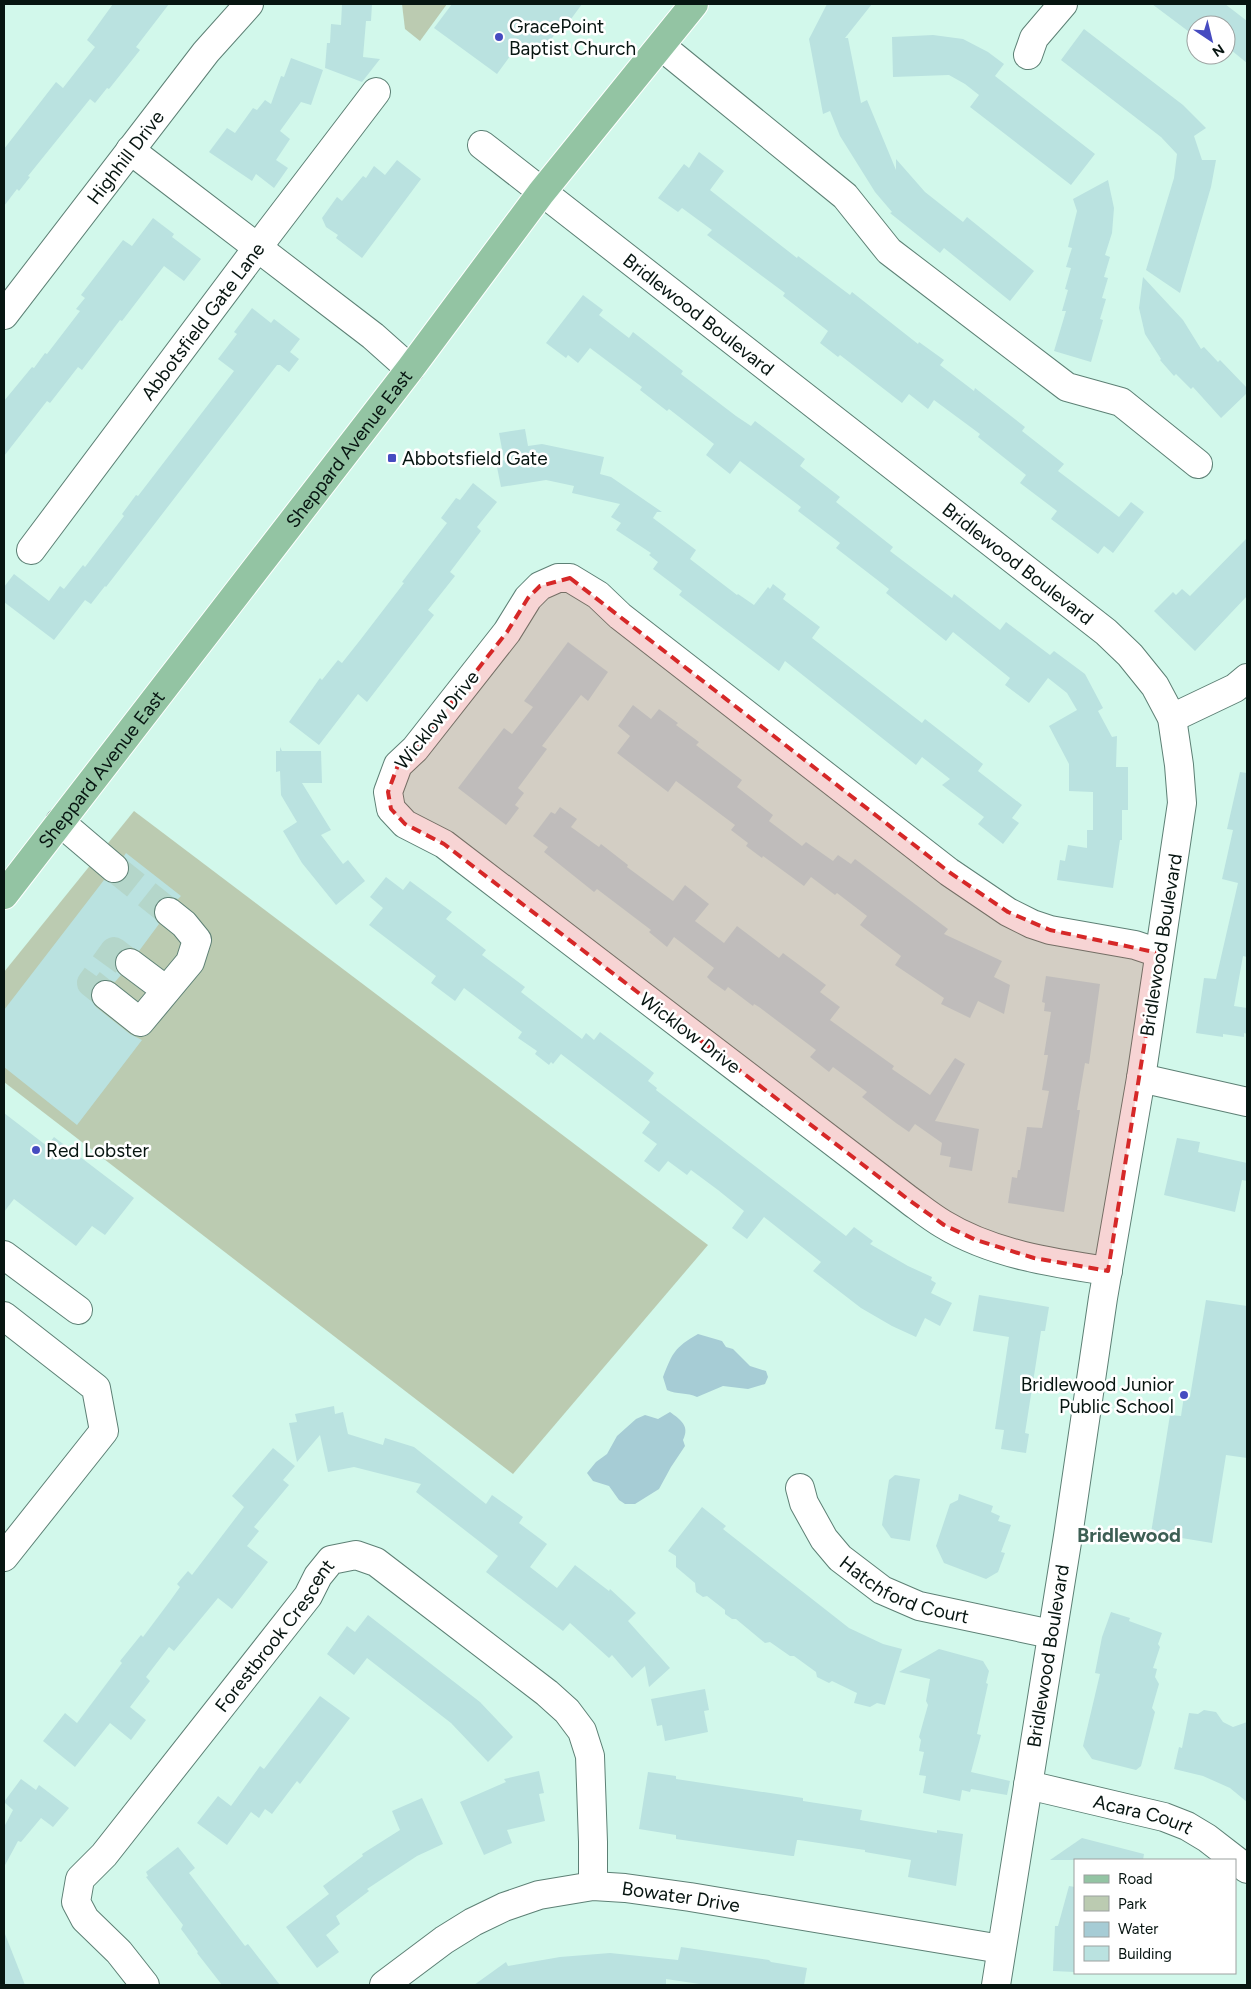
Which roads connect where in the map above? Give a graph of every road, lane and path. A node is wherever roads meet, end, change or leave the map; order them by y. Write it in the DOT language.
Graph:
graph roads {
  1 [pos="249,4"];
  2 [pos="694,4"];
  3 [pos="1062,4"];
  4 [pos="661,46"];
  5 [pos="1028,56"];
  6 [pos="376,92"];
  7 [pos="482,145"];
  8 [pos="130,150"];
  9 [pos="541,193"];
  10 [pos="257,248"];
  11 [pos="4,315"];
  12 [pos="410,369"];
  13 [pos="1198,464"];
  14 [pos="31,550"];
  15 [pos="1247,678"];
  16 [pos="1172,718"];
  17 [pos="60,822"];
  18 [pos="114,868"];
  19 [pos="4,895"];
  20 [pos="169,912"];
  21 [pos="1159,953"];
  22 [pos="130,963"];
  23 [pos="166,990"];
  24 [pos="106,994"];
  25 [pos="1141,1078"];
  26 [pos="1247,1102"];
  27 [pos="4,1255"];
  28 [pos="1108,1271"];
  29 [pos="78,1310"];
  30 [pos="4,1316"];
  31 [pos="800,1488"];
  32 [pos="4,1557"];
  33 [pos="1052,1634"];
  34 [pos="1028,1785"];
  35 [pos="1234,1859"];
  36 [pos="1236,1861"];
  37 [pos="1247,1869"];
  38 [pos="593,1886"];
  39 [pos="1001,1949"];
  40 [pos="145,1985"];
  41 [pos="384,1985"];
  42 [pos="996,1985"];
  1 -- 8 [label="street, Highhill Drive"];
  2 -- 4 [label="main road, Sheppard Avenue East"];
  3 -- 5 [label="street"];
  4 -- 9 [label="main road, Sheppard Avenue East"];
  4 -- 13 [label="street"];
  6 -- 10 [label="street, Abbotsfield Gate Lane"];
  7 -- 9 [label="street, Bridlewood Boulevard"];
  8 -- 10 [label="street"];
  8 -- 11 [label="street, Highhill Drive"];
  9 -- 12 [label="main road, Sheppard Avenue East"];
  9 -- 16 [label="street, Bridlewood Boulevard"];
  10 -- 12 [label="street"];
  10 -- 14 [label="street, Abbotsfield Gate Lane"];
  12 -- 17 [label="main road, Sheppard Avenue East"];
  15 -- 16 [label="street"];
  16 -- 21 [label="street, Bridlewood Boulevard"];
  17 -- 18 [label="street"];
  17 -- 19 [label="main road, Sheppard Avenue East"];
  20 -- 23 [label="street"];
  21 -- 25 [label="street, Bridlewood Boulevard"];
  21 -- 28 [label="street, Wicklow Drive"];
  22 -- 23 [label="street"];
  23 -- 24 [label="street"];
  25 -- 26 [label="street"];
  25 -- 28 [label="street, Bridlewood Boulevard"];
  27 -- 29 [label="street"];
  28 -- 33 [label="street, Bridlewood Boulevard"];
  30 -- 32 [label="street"];
  31 -- 33 [label="street, Hatchford Court"];
  33 -- 34 [label="street, Bridlewood Boulevard"];
  34 -- 35 [label="street, Acara Court"];
  34 -- 39 [label="street, Bridlewood Boulevard"];
  36 -- 37 [label="street, Acara Court"];
  38 -- 39 [label="street, Bowater Drive"];
  38 -- 40 [label="street, Forestbrook Crescent"];
  38 -- 41 [label="street, Bowater Drive"];
  39 -- 42 [label="street, Bridlewood Boulevard"];
}
